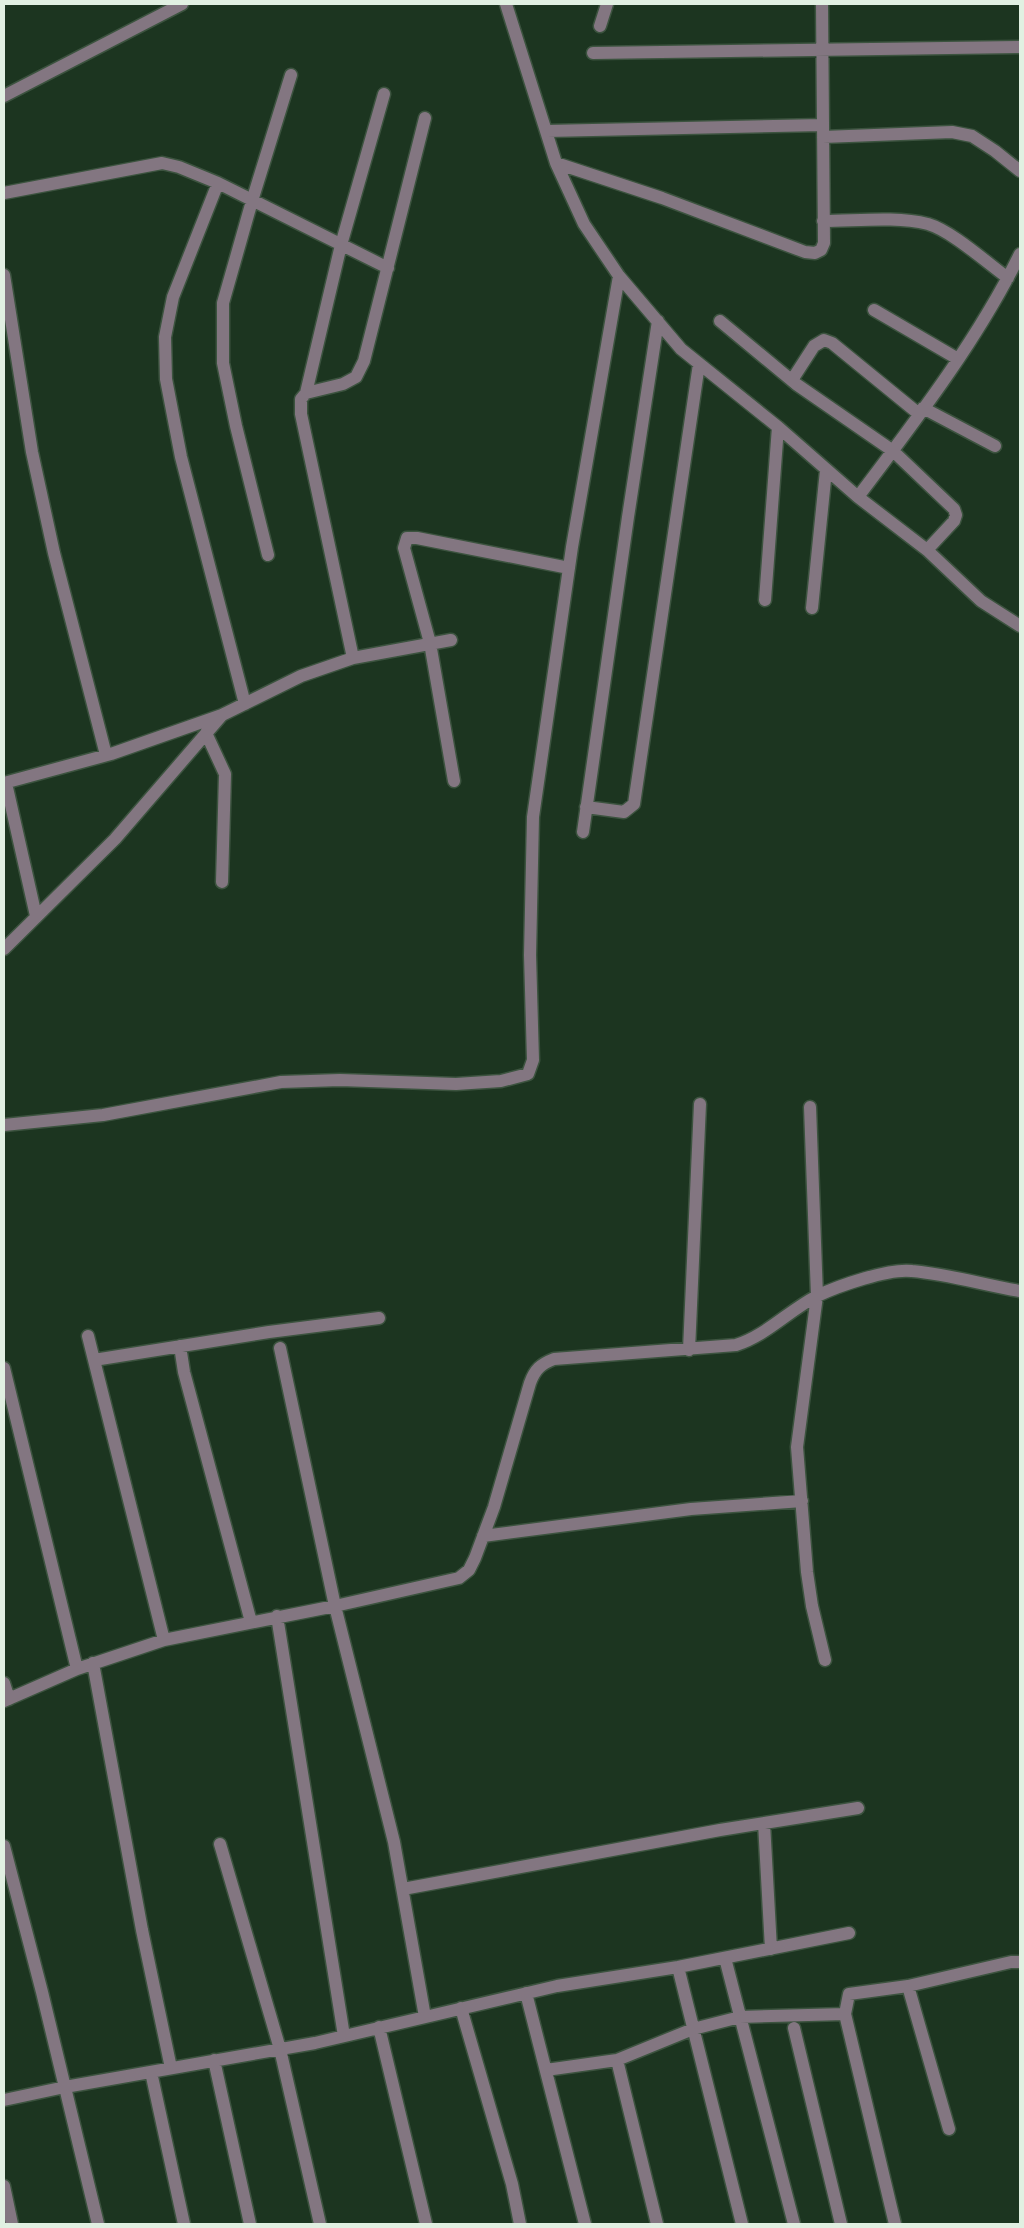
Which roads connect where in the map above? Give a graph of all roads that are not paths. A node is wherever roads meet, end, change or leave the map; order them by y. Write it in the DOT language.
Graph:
graph roads {
  1 [pos="182,4"];
  2 [pos="506,4"];
  3 [pos="607,4"];
  4 [pos="822,4"];
  5 [pos="600,26"];
  6 [pos="1020,47"];
  7 [pos="823,51"];
  8 [pos="593,53"];
  9 [pos="292,75"];
  10 [pos="384,94"];
  11 [pos="4,96"];
  12 [pos="425,118"];
  13 [pos="547,131"];
  14 [pos="822,131"];
  15 [pos="556,163"];
  16 [pos="1020,171"];
  17 [pos="218,183"];
  18 [pos="4,193"];
  19 [pos="252,201"];
  20 [pos="823,221"];
  21 [pos="341,245"];
  22 [pos="1020,254"];
  23 [pos="388,268"];
  24 [pos="4,275"];
  25 [pos="620,276"];
  26 [pos="1008,278"];
  27 [pos="874,310"];
  28 [pos="658,322"];
  29 [pos="720,322"];
  30 [pos="958,359"];
  31 [pos="698,364"];
  32 [pos="792,380"];
  33 [pos="306,393"];
  34 [pos="921,410"];
  35 [pos="778,427"];
  36 [pos="995,446"];
  37 [pos="893,451"];
  38 [pos="826,470"];
  39 [pos="858,497"];
  40 [pos="928,550"];
  41 [pos="268,555"];
  42 [pos="569,568"];
  43 [pos="765,600"];
  44 [pos="812,608"];
  45 [pos="1020,626"];
  46 [pos="451,640"];
  47 [pos="430,644"];
  48 [pos="353,658"];
  49 [pos="245,704"];
  50 [pos="222,715"];
  51 [pos="206,733"];
  52 [pos="106,755"];
  53 [pos="454,781"];
  54 [pos="5,783"];
  55 [pos="586,807"];
  56 [pos="583,832"];
  57 [pos="222,882"];
  58 [pos="36,916"];
  59 [pos="4,949"];
  60 [pos="700,1104"];
  61 [pos="810,1107"];
  62 [pos="4,1125"];
  63 [pos="1020,1291"];
  64 [pos="817,1296"];
  65 [pos="380,1318"];
  66 [pos="88,1336"];
  67 [pos="180,1346"];
  68 [pos="280,1348"];
  69 [pos="689,1350"];
  70 [pos="94,1360"];
  71 [pos="4,1368"];
  72 [pos="802,1501"];
  73 [pos="483,1536"];
  74 [pos="335,1606"];
  75 [pos="277,1616"];
  76 [pos="251,1622"];
  77 [pos="164,1640"];
  78 [pos="825,1660"];
  79 [pos="92,1663"];
  80 [pos="77,1669"];
  81 [pos="4,1683"];
  82 [pos="6,1700"];
  83 [pos="858,1808"];
  84 [pos="764,1823"];
  85 [pos="220,1844"];
  86 [pos="4,1846"];
  87 [pos="403,1889"];
  88 [pos="849,1933"];
  89 [pos="771,1949"];
  90 [pos="725,1958"];
  91 [pos="1020,1962"];
  92 [pos="678,1967"];
  93 [pos="908,1986"];
  94 [pos="526,1993"];
  95 [pos="461,2008"];
  96 [pos="845,2014"];
  97 [pos="425,2016"];
  98 [pos="740,2017"];
  99 [pos="379,2027"];
  100 [pos="794,2028"];
  101 [pos="693,2029"];
  102 [pos="344,2036"];
  103 [pos="280,2049"];
  104 [pos="214,2060"];
  105 [pos="617,2060"];
  106 [pos="171,2068"];
  107 [pos="546,2070"];
  108 [pos="151,2072"];
  109 [pos="65,2087"];
  110 [pos="4,2100"];
  111 [pos="949,2129"];
  112 [pos="4,2186"];
  113 [pos="12,2224"];
  114 [pos="98,2224"];
  115 [pos="184,2224"];
  116 [pos="250,2224"];
  117 [pos="320,2224"];
  118 [pos="426,2224"];
  119 [pos="520,2224"];
  120 [pos="585,2224"];
  121 [pos="657,2224"];
  122 [pos="742,2224"];
  123 [pos="794,2224"];
  124 [pos="841,2224"];
  125 [pos="895,2224"];
  1 -- 11 [label="street"];
  2 -- 13 [label="street"];
  3 -- 5 [label="street"];
  4 -- 7 [label="street"];
  6 -- 7 [label="street"];
  7 -- 8 [label="street"];
  7 -- 14 [label="street"];
  9 -- 19 [label="street"];
  10 -- 21 [label="street"];
  12 -- 23 [label="street"];
  13 -- 14 [label="street"];
  13 -- 15 [label="street"];
  14 -- 16 [label="street"];
  14 -- 20 [label="street"];
  15 -- 20 [label="street"];
  15 -- 25 [label="street"];
  17 -- 18 [label="street"];
  17 -- 19 [label="street"];
  17 -- 49 [label="street"];
  19 -- 21 [label="street"];
  19 -- 41 [label="street"];
  20 -- 26 [label="street"];
  21 -- 23 [label="street"];
  21 -- 33 [label="street"];
  22 -- 26 [label="street"];
  23 -- 33 [label="street"];
  24 -- 52 [label="street"];
  25 -- 28 [label="street"];
  25 -- 42 [label="street"];
  26 -- 30 [label="street"];
  27 -- 30 [label="street"];
  28 -- 31 [label="street"];
  28 -- 55 [label="street"];
  29 -- 32 [label="street"];
  30 -- 34 [label="street"];
  31 -- 35 [label="street"];
  31 -- 55 [label="street"];
  32 -- 34 [label="street"];
  32 -- 37 [label="street"];
  33 -- 48 [label="street"];
  34 -- 36 [label="street"];
  34 -- 37 [label="street"];
  35 -- 38 [label="street"];
  35 -- 43 [label="street"];
  37 -- 39 [label="street"];
  37 -- 40 [label="street"];
  38 -- 39 [label="street"];
  38 -- 44 [label="street"];
  39 -- 40 [label="street"];
  40 -- 45 [label="street"];
  42 -- 47 [label="street"];
  42 -- 62 [label="street"];
  46 -- 47 [label="street"];
  47 -- 48 [label="street"];
  47 -- 53 [label="street"];
  48 -- 49 [label="street"];
  49 -- 50 [label="street"];
  50 -- 51 [label="street"];
  50 -- 52 [label="street"];
  51 -- 57 [label="street"];
  51 -- 58 [label="street"];
  52 -- 54 [label="street"];
  54 -- 58 [label="street"];
  55 -- 56 [label="street"];
  58 -- 59 [label="street"];
  60 -- 69 [label="street"];
  61 -- 64 [label="street"];
  63 -- 64 [label="street"];
  64 -- 69 [label="street"];
  64 -- 72 [label="street"];
  65 -- 67 [label="street"];
  66 -- 70 [label="street"];
  67 -- 70 [label="street"];
  67 -- 76 [label="street"];
  68 -- 74 [label="street"];
  69 -- 73 [label="street"];
  70 -- 77 [label="street"];
  71 -- 80 [label="street"];
  72 -- 73 [label="street"];
  72 -- 78 [label="street"];
  73 -- 74 [label="street"];
  74 -- 75 [label="street"];
  74 -- 87 [label="street"];
  75 -- 76 [label="street"];
  75 -- 102 [label="street"];
  76 -- 77 [label="street"];
  77 -- 79 [label="street"];
  79 -- 80 [label="street"];
  79 -- 106 [label="street"];
  80 -- 82 [label="street"];
  81 -- 82 [label="street"];
  83 -- 84 [label="street"];
  84 -- 87 [label="street"];
  84 -- 89 [label="street"];
  85 -- 103 [label="street"];
  86 -- 109 [label="street"];
  87 -- 97 [label="street"];
  88 -- 89 [label="street"];
  89 -- 90 [label="street"];
  90 -- 92 [label="street"];
  90 -- 98 [label="street"];
  91 -- 93 [label="street"];
  92 -- 94 [label="street"];
  92 -- 101 [label="street"];
  93 -- 96 [label="street"];
  93 -- 111 [label="street"];
  94 -- 95 [label="street"];
  94 -- 107 [label="street"];
  95 -- 97 [label="street"];
  95 -- 119 [label="street"];
  96 -- 98 [label="street"];
  96 -- 125 [label="street"];
  97 -- 99 [label="street"];
  98 -- 101 [label="street"];
  98 -- 123 [label="street"];
  99 -- 102 [label="street"];
  99 -- 118 [label="street"];
  100 -- 124 [label="street"];
  101 -- 105 [label="street"];
  101 -- 122 [label="street"];
  102 -- 103 [label="street"];
  103 -- 104 [label="street"];
  103 -- 117 [label="street"];
  104 -- 106 [label="street"];
  104 -- 116 [label="street"];
  105 -- 107 [label="street"];
  105 -- 121 [label="street"];
  106 -- 108 [label="street"];
  107 -- 120 [label="street"];
  108 -- 109 [label="street"];
  108 -- 115 [label="street"];
  109 -- 110 [label="street"];
  109 -- 114 [label="street"];
  112 -- 113 [label="street"];
}
